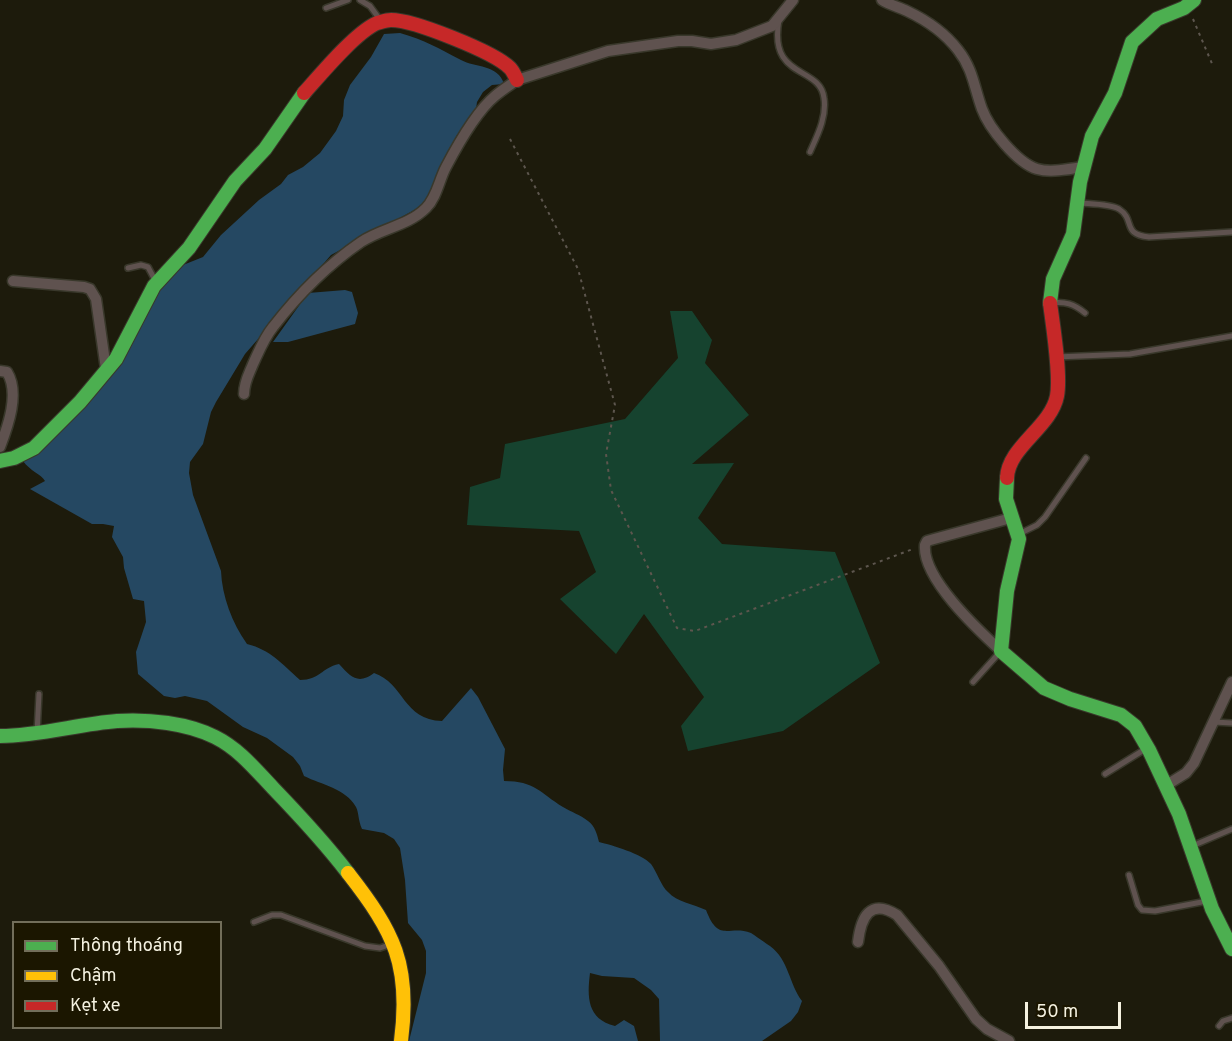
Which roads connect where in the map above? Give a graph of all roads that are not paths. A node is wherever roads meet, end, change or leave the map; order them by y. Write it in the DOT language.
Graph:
graph roads {
  1 [pos="348,0"];
  2 [pos="360,0"];
  3 [pos="793,0"];
  4 [pos="882,0"];
  5 [pos="1190,3"];
  6 [pos="326,8"];
  7 [pos="780,18"];
  8 [pos="382,22"];
  9 [pos="517,80"];
  10 [pos="810,152"];
  11 [pos="1083,167"];
  12 [pos="1078,202"];
  13 [pos="1232,232"];
  14 [pos="128,268"];
  15 [pos="13,281"];
  16 [pos="156,284"];
  17 [pos="1050,304"];
  18 [pos="1085,313"];
  19 [pos="1232,336"];
  20 [pos="1055,357"];
  21 [pos="106,369"];
  22 [pos="0,371"];
  23 [pos="244,394"];
  24 [pos="0,447"];
  25 [pos="1086,458"];
  26 [pos="0,461"];
  27 [pos="1011,518"];
  28 [pos="1018,535"];
  29 [pos="1001,651"];
  30 [pos="973,682"];
  31 [pos="1232,682"];
  32 [pos="39,694"];
  33 [pos="1214,722"];
  34 [pos="1232,723"];
  35 [pos="37,735"];
  36 [pos="0,736"];
  37 [pos="1148,747"];
  38 [pos="1105,774"];
  39 [pos="1165,786"];
  40 [pos="1232,829"];
  41 [pos="1191,847"];
  42 [pos="1129,875"];
  43 [pos="1209,901"];
  44 [pos="254,922"];
  45 [pos="392,940"];
  46 [pos="858,942"];
  47 [pos="1232,949"];
  48 [pos="1232,1018"];
  49 [pos="1219,1026"];
  50 [pos="401,1041"];
  51 [pos="1009,1041"];
  1 -- 6 [label="lane"];
  2 -- 8 [label="lane"];
  3 -- 7 [label="street"];
  4 -- 11 [label="street"];
  5 -- 11 [label="street"];
  7 -- 9 [label="street"];
  7 -- 10 [label="lane"];
  8 -- 9 [label="street"];
  8 -- 16 [label="street"];
  9 -- 23 [label="street"];
  11 -- 12 [label="street"];
  12 -- 13 [label="lane"];
  12 -- 17 [label="street"];
  14 -- 16 [label="lane"];
  15 -- 21 [label="street"];
  16 -- 21 [label="street"];
  17 -- 18 [label="lane"];
  17 -- 20 [label="street"];
  19 -- 20 [label="lane"];
  20 -- 27 [label="street"];
  21 -- 26 [label="street"];
  22 -- 24 [label="street"];
  25 -- 28 [label="lane"];
  27 -- 28 [label="street"];
  27 -- 29 [label="street"];
  28 -- 29 [label="street"];
  29 -- 30 [label="lane"];
  29 -- 37 [label="street"];
  31 -- 33 [label="street"];
  32 -- 35 [label="lane"];
  33 -- 34 [label="lane"];
  33 -- 39 [label="street"];
  35 -- 36 [label="street"];
  35 -- 45 [label="street"];
  37 -- 38 [label="lane"];
  37 -- 39 [label="street"];
  39 -- 41 [label="street"];
  40 -- 41 [label="lane"];
  41 -- 43 [label="street"];
  42 -- 43 [label="lane"];
  43 -- 47 [label="street"];
  44 -- 45 [label="lane"];
  45 -- 50 [label="street"];
  46 -- 51 [label="street"];
  48 -- 49 [label="lane"];
}
